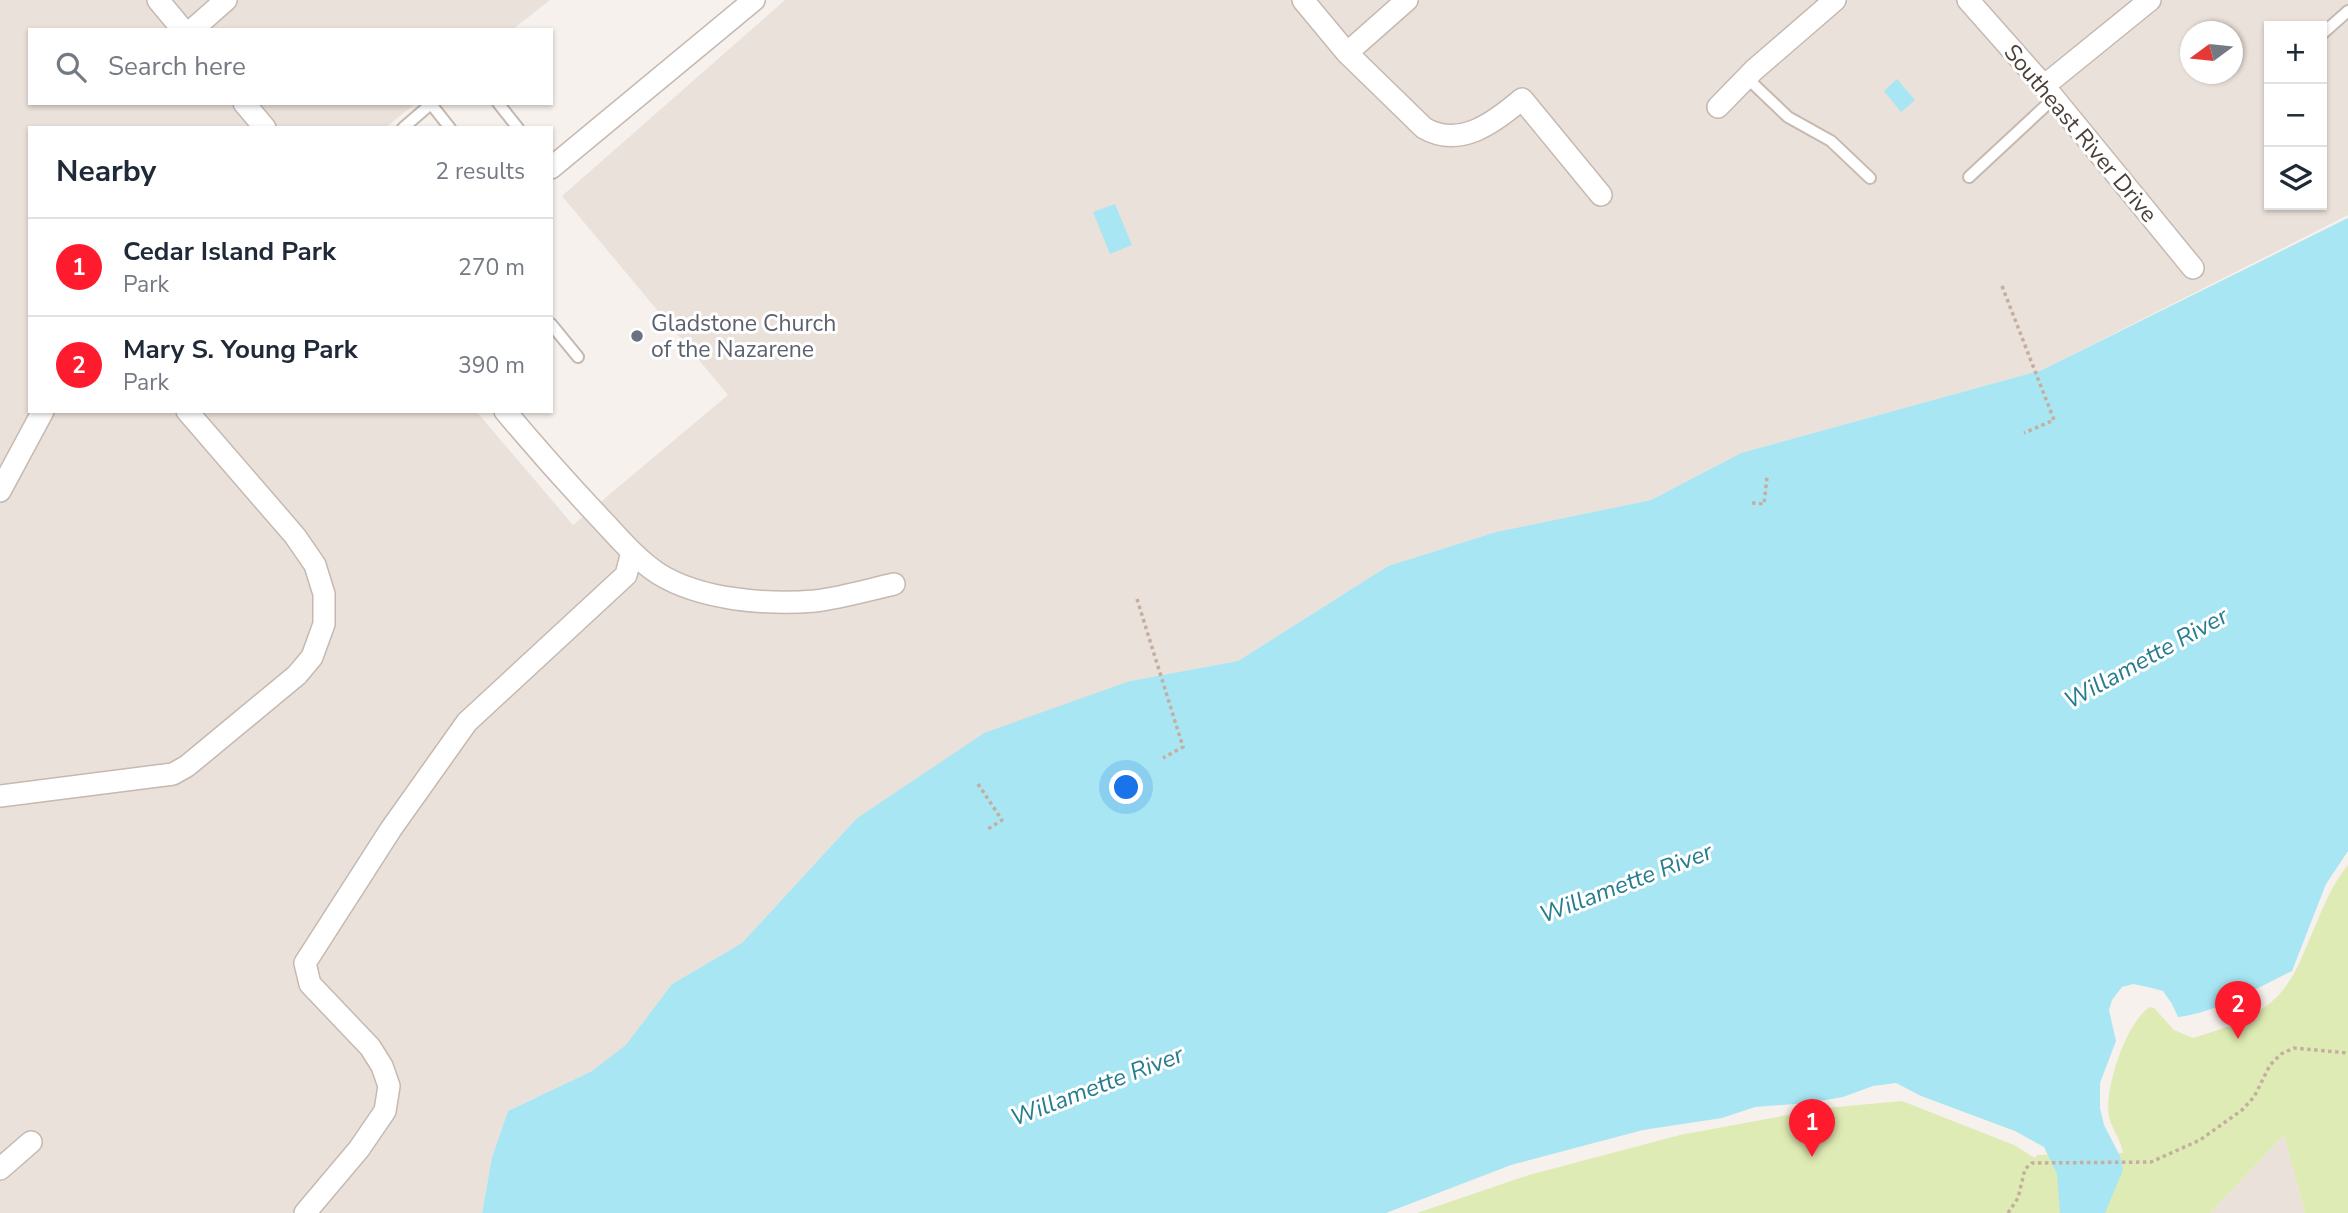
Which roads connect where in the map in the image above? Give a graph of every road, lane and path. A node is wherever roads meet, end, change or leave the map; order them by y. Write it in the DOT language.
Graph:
graph roads {
  1 [pos="158,0"];
  2 [pos="226,0"];
  3 [pos="754,0"];
  4 [pos="1303,0"];
  5 [pos="1407,0"];
  6 [pos="1835,0"];
  7 [pos="1968,0"];
  8 [pos="2150,0"];
  9 [pos="2348,11"];
  10 [pos="181,28"];
  11 [pos="193,28"];
  12 [pos="2327,30"];
  13 [pos="1347,53"];
  14 [pos="1746,77"];
  15 [pos="2049,92"];
  16 [pos="246,105"];
  17 [pos="431,105"];
  18 [pos="433,105"];
  19 [pos="500,105"];
  20 [pos="1718,107"];
  21 [pos="263,126"];
  22 [pos="405,126"];
  23 [pos="448,126"];
  24 [pos="516,126"];
  25 [pos="553,166"];
  26 [pos="1969,177"];
  27 [pos="1870,178"];
  28 [pos="1601,195"];
  29 [pos="2193,268"];
  30 [pos="2002,286"];
  31 [pos="553,326"];
  32 [pos="578,357"];
  33 [pos="42,413"];
  34 [pos="189,413"];
  35 [pos="507,413"];
  36 [pos="2024,433"];
  37 [pos="1767,477"];
  38 [pos="0,491"];
  39 [pos="1752,503"];
  40 [pos="632,552"];
  41 [pos="894,584"];
  42 [pos="1137,599"];
  43 [pos="1163,758"];
  44 [pos="978,784"];
  45 [pos="0,796"];
  46 [pos="988,829"];
  47 [pos="2348,1053"];
  48 [pos="32,1142"];
  49 [pos="0,1169"];
  50 [pos="305,1213"];
  51 [pos="2008,1213"];
  1 -- 10 [label="street"];
  2 -- 11 [label="street"];
  3 -- 25 [label="street"];
  4 -- 13 [label="street"];
  5 -- 13 [label="street"];
  6 -- 14 [label="street"];
  7 -- 15 [label="street, Southeast River Drive"];
  8 -- 15 [label="street"];
  9 -- 12 [label="lane"];
  13 -- 28 [label="street"];
  14 -- 20 [label="street"];
  14 -- 27 [label="lane"];
  15 -- 26 [label="lane"];
  15 -- 29 [label="street, Southeast River Drive"];
  16 -- 21 [label="street"];
  17 -- 22 [label="lane"];
  18 -- 23 [label="lane"];
  19 -- 24 [label="lane"];
  30 -- 36 [label="path"];
  31 -- 32 [label="lane"];
  33 -- 38 [label="street"];
  34 -- 45 [label="street"];
  35 -- 40 [label="street"];
  37 -- 39 [label="path"];
  40 -- 41 [label="street"];
  40 -- 50 [label="street"];
  42 -- 43 [label="path"];
  44 -- 46 [label="path"];
  47 -- 51 [label="path"];
  48 -- 49 [label="street"];
}
